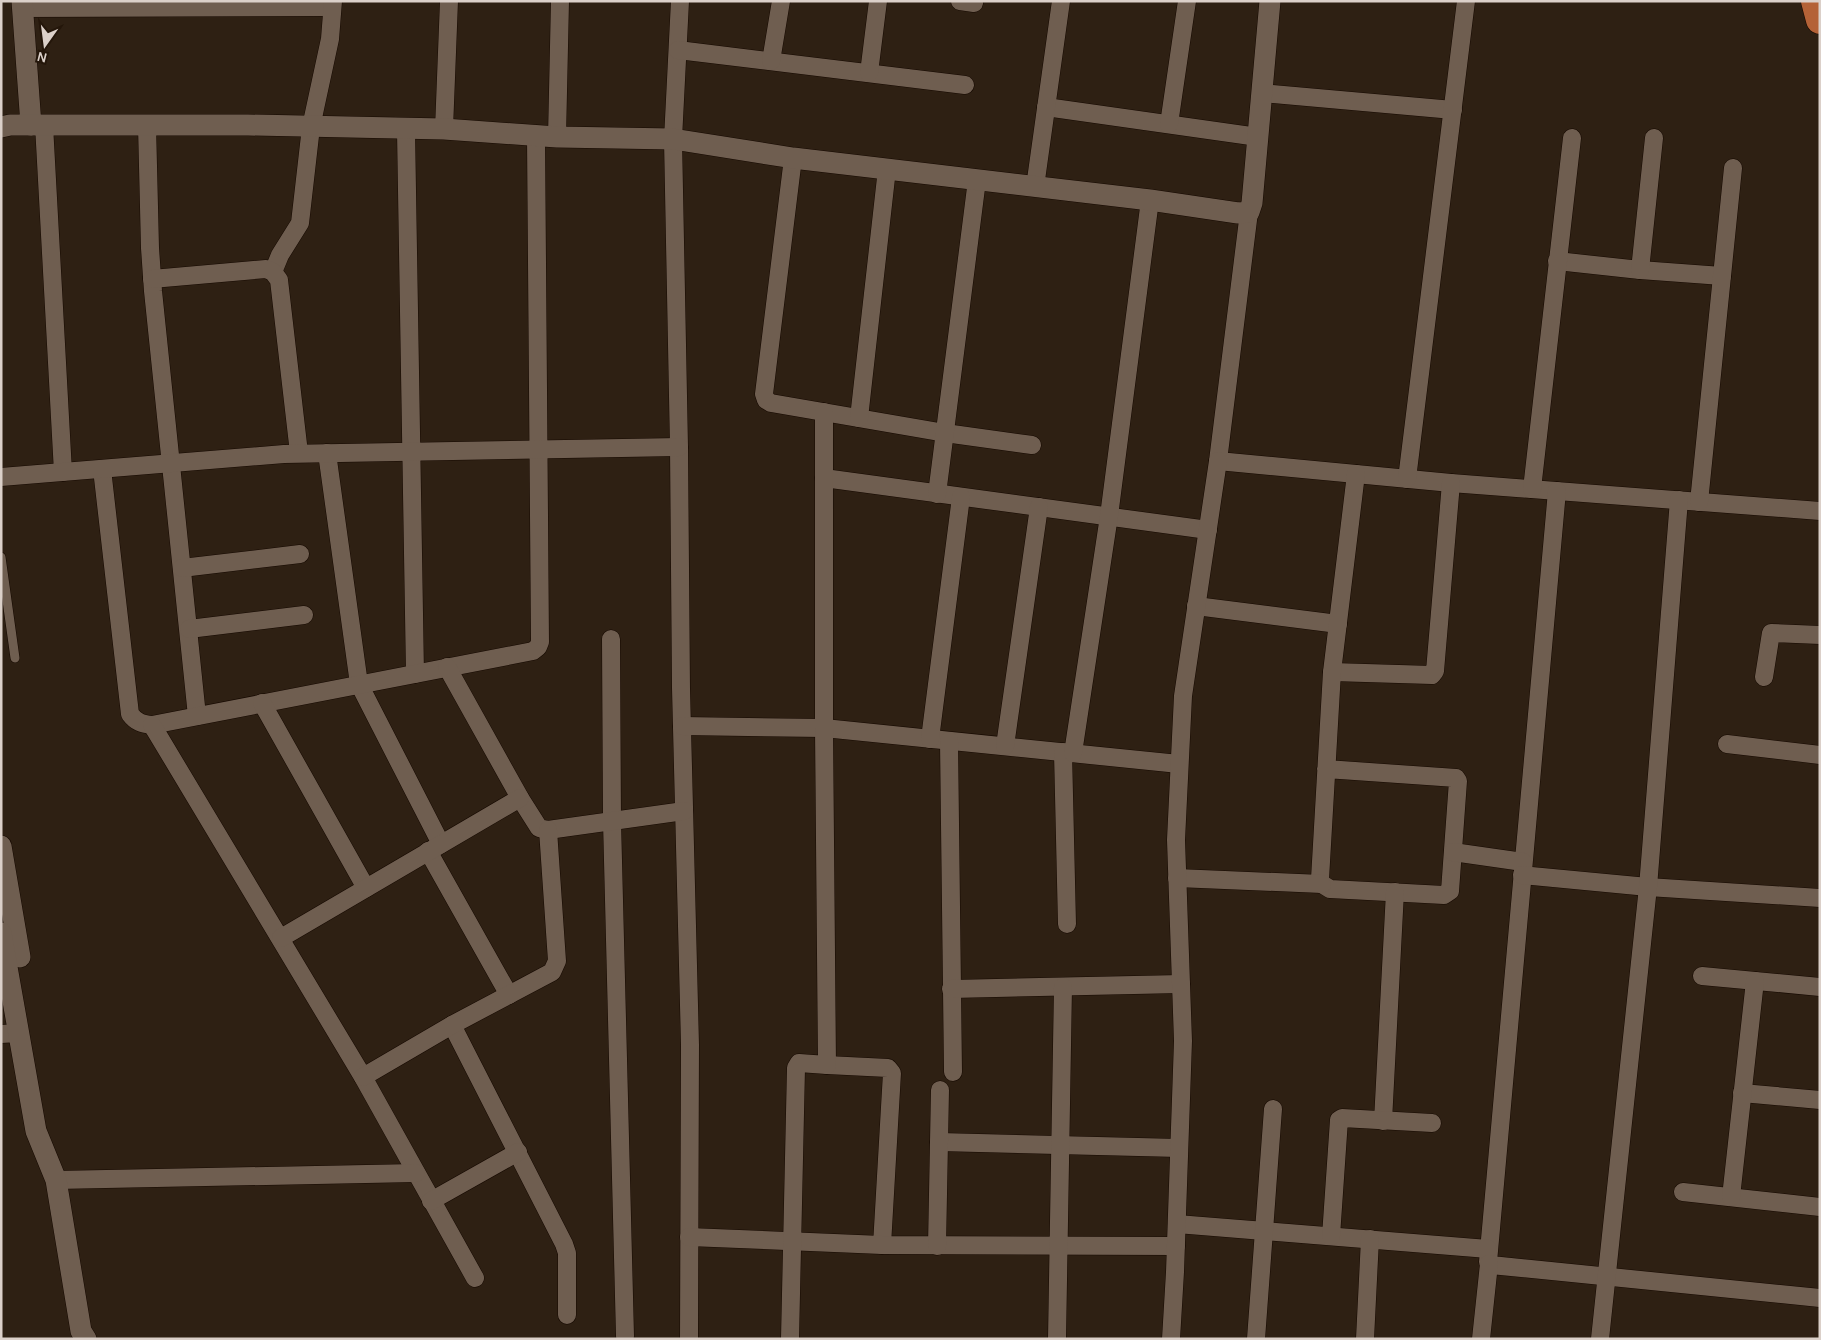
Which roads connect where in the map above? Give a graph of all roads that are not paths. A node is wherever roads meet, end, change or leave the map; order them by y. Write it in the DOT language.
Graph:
graph roads {
  1 [pos="449,1"];
  2 [pos="560,1"];
  3 [pos="680,1"];
  4 [pos="781,1"];
  5 [pos="878,1"];
  6 [pos="1061,1"];
  7 [pos="1187,1"];
  8 [pos="1270,1"];
  9 [pos="1466,1"];
  10 [pos="1815,1"];
  11 [pos="332,4"];
  12 [pos="22,5"];
  13 [pos="1820,20"];
  14 [pos="678,50"];
  15 [pos="771,61"];
  16 [pos="869,73"];
  17 [pos="965,85"];
  18 [pos="1262,93"];
  19 [pos="1046,107"];
  20 [pos="1453,110"];
  21 [pos="1169,124"];
  22 [pos="38,125"];
  23 [pos="147,125"];
  24 [pos="1,127"];
  25 [pos="311,127"];
  26 [pos="406,130"];
  27 [pos="444,130"];
  28 [pos="547,136"];
  29 [pos="1258,137"];
  30 [pos="673,138"];
  31 [pos="1572,138"];
  32 [pos="1654,138"];
  33 [pos="793,158"];
  34 [pos="1733,168"];
  35 [pos="887,169"];
  36 [pos="977,180"];
  37 [pos="1035,186"];
  38 [pos="1150,200"];
  39 [pos="1249,212"];
  40 [pos="1557,261"];
  41 [pos="1640,270"];
  42 [pos="273,272"];
  43 [pos="1722,276"];
  44 [pos="152,279"];
  45 [pos="824,412"];
  46 [pos="859,418"];
  47 [pos="945,433"];
  48 [pos="1032,445"];
  49 [pos="679,447"];
  50 [pos="539,449"];
  51 [pos="412,451"];
  52 [pos="299,453"];
  53 [pos="327,453"];
  54 [pos="1218,461"];
  55 [pos="172,463"];
  56 [pos="102,469"];
  57 [pos="63,472"];
  58 [pos="1356,474"];
  59 [pos="1,477"];
  60 [pos="824,478"];
  61 [pos="1407,479"];
  62 [pos="1451,483"];
  63 [pos="1532,489"];
  64 [pos="1557,491"];
  65 [pos="937,494"];
  66 [pos="961,497"];
  67 [pos="1679,500"];
  68 [pos="1699,502"];
  69 [pos="1039,507"];
  70 [pos="1820,511"];
  71 [pos="1109,516"];
  72 [pos="1208,530"];
  73 [pos="300,554"];
  74 [pos="1,557"];
  75 [pos="182,568"];
  76 [pos="1196,606"];
  77 [pos="304,614"];
  78 [pos="1338,624"];
  79 [pos="188,629"];
  80 [pos="1820,635"];
  81 [pos="611,639"];
  82 [pos="15,658"];
  83 [pos="447,668"];
  84 [pos="1332,672"];
  85 [pos="415,674"];
  86 [pos="1764,678"];
  87 [pos="359,684"];
  88 [pos="262,704"];
  89 [pos="197,716"];
  90 [pos="152,725"];
  91 [pos="682,726"];
  92 [pos="824,728"];
  93 [pos="930,739"];
  94 [pos="949,741"];
  95 [pos="1727,744"];
  96 [pos="1004,746"];
  97 [pos="1068,753"];
  98 [pos="1820,755"];
  99 [pos="1180,764"];
  100 [pos="1326,769"];
  101 [pos="520,798"];
  102 [pos="684,811"];
  103 [pos="612,821"];
  104 [pos="548,830"];
  105 [pos="1,846"];
  106 [pos="434,848"];
  107 [pos="1453,852"];
  108 [pos="1523,868"];
  109 [pos="1177,878"];
  110 [pos="1322,884"];
  111 [pos="1648,887"];
  112 [pos="366,888"];
  113 [pos="1395,892"];
  114 [pos="1820,898"];
  115 [pos="1067,924"];
  116 [pos="1,933"];
  117 [pos="281,938"];
  118 [pos="1702,976"];
  119 [pos="1755,981"];
  120 [pos="1181,984"];
  121 [pos="1063,987"];
  122 [pos="1820,987"];
  123 [pos="952,989"];
  124 [pos="509,995"];
  125 [pos="452,1025"];
  126 [pos="10,1034"];
  127 [pos="827,1064"];
  128 [pos="953,1072"];
  129 [pos="363,1077"];
  130 [pos="940,1090"];
  131 [pos="1742,1093"];
  132 [pos="1820,1100"];
  133 [pos="1273,1109"];
  134 [pos="1382,1121"];
  135 [pos="1432,1123"];
  136 [pos="939,1142"];
  137 [pos="1060,1145"];
  138 [pos="1179,1148"];
  139 [pos="518,1152"];
  140 [pos="53,1171"];
  141 [pos="416,1173"];
  142 [pos="1683,1192"];
  143 [pos="1730,1197"];
  144 [pos="431,1201"];
  145 [pos="1820,1207"];
  146 [pos="1177,1224"];
  147 [pos="1263,1231"];
  148 [pos="1331,1236"];
  149 [pos="689,1237"];
  150 [pos="1370,1239"];
  151 [pos="793,1241"];
  152 [pos="882,1245"];
  153 [pos="937,1246"];
  154 [pos="1176,1246"];
  155 [pos="1059,1247"];
  156 [pos="1488,1256"];
  157 [pos="1606,1277"];
  158 [pos="475,1278"];
  159 [pos="1820,1298"];
  160 [pos="567,1315"];
  161 [pos="625,1336"];
  162 [pos="86,1339"];
  163 [pos="689,1339"];
  164 [pos="790,1339"];
  165 [pos="1057,1339"];
  166 [pos="1171,1339"];
  167 [pos="1256,1339"];
  168 [pos="1365,1339"];
  169 [pos="1481,1339"];
  170 [pos="1600,1339"];
  1 -- 27 [label="street"];
  2 -- 28 [label="street"];
  3 -- 14 [label="street"];
  4 -- 15 [label="street"];
  5 -- 16 [label="street"];
  6 -- 19 [label="street"];
  7 -- 21 [label="street"];
  8 -- 18 [label="street"];
  9 -- 20 [label="street"];
  10 -- 13 [label="highway"];
  11 -- 12 [label="street"];
  11 -- 25 [label="street"];
  12 -- 22 [label="street"];
  14 -- 15 [label="street"];
  14 -- 30 [label="street"];
  15 -- 16 [label="street"];
  16 -- 17 [label="street"];
  18 -- 20 [label="street"];
  18 -- 29 [label="street"];
  19 -- 21 [label="street"];
  19 -- 37 [label="street"];
  20 -- 61 [label="street"];
  21 -- 29 [label="street"];
  22 -- 23 [label="street"];
  22 -- 24 [label="street"];
  22 -- 57 [label="street"];
  23 -- 25 [label="street"];
  23 -- 44 [label="street"];
  25 -- 26 [label="street"];
  25 -- 42 [label="street"];
  26 -- 27 [label="street"];
  26 -- 51 [label="street"];
  27 -- 28 [label="street"];
  28 -- 30 [label="street"];
  28 -- 50 [label="street"];
  29 -- 39 [label="street"];
  30 -- 33 [label="street"];
  30 -- 49 [label="street"];
  31 -- 40 [label="street"];
  32 -- 41 [label="street"];
  33 -- 35 [label="street"];
  33 -- 45 [label="street"];
  34 -- 43 [label="street"];
  35 -- 36 [label="street"];
  35 -- 46 [label="street"];
  36 -- 37 [label="street"];
  36 -- 47 [label="street"];
  37 -- 38 [label="street"];
  38 -- 39 [label="street"];
  38 -- 71 [label="street"];
  39 -- 54 [label="street"];
  40 -- 41 [label="street"];
  40 -- 63 [label="street"];
  41 -- 43 [label="street"];
  42 -- 44 [label="street"];
  42 -- 52 [label="street"];
  43 -- 68 [label="street"];
  44 -- 55 [label="street"];
  45 -- 46 [label="street"];
  45 -- 60 [label="street"];
  46 -- 47 [label="street"];
  47 -- 48 [label="street"];
  47 -- 65 [label="street"];
  49 -- 50 [label="street"];
  49 -- 91 [label="street"];
  50 -- 51 [label="street"];
  50 -- 83 [label="street"];
  51 -- 53 [label="street"];
  51 -- 85 [label="street"];
  52 -- 53 [label="street"];
  52 -- 55 [label="street"];
  53 -- 87 [label="street"];
  54 -- 58 [label="street"];
  54 -- 72 [label="street"];
  55 -- 56 [label="street"];
  55 -- 75 [label="street"];
  56 -- 57 [label="street"];
  56 -- 90 [label="street"];
  57 -- 59 [label="street"];
  58 -- 61 [label="street"];
  58 -- 78 [label="street"];
  60 -- 65 [label="street"];
  60 -- 92 [label="street"];
  61 -- 62 [label="street"];
  62 -- 63 [label="street"];
  62 -- 84 [label="street"];
  63 -- 64 [label="street"];
  64 -- 67 [label="street"];
  64 -- 108 [label="street"];
  65 -- 66 [label="street"];
  66 -- 69 [label="street"];
  66 -- 93 [label="street"];
  67 -- 68 [label="street"];
  67 -- 111 [label="street"];
  68 -- 70 [label="street"];
  69 -- 71 [label="street"];
  69 -- 96 [label="street"];
  71 -- 72 [label="street"];
  71 -- 97 [label="street"];
  72 -- 76 [label="street"];
  73 -- 75 [label="street"];
  74 -- 82 [label="lane"];
  75 -- 79 [label="street"];
  76 -- 78 [label="street"];
  76 -- 99 [label="street"];
  77 -- 79 [label="street"];
  78 -- 84 [label="street"];
  79 -- 89 [label="street"];
  80 -- 86 [label="street"];
  81 -- 103 [label="street"];
  83 -- 85 [label="street"];
  83 -- 101 [label="street"];
  84 -- 100 [label="street"];
  85 -- 87 [label="street"];
  87 -- 88 [label="street"];
  87 -- 106 [label="street"];
  88 -- 89 [label="street"];
  88 -- 112 [label="street"];
  89 -- 90 [label="street"];
  90 -- 117 [label="street"];
  91 -- 92 [label="street"];
  91 -- 102 [label="street"];
  92 -- 93 [label="street"];
  92 -- 127 [label="street"];
  93 -- 94 [label="street"];
  94 -- 96 [label="street"];
  94 -- 123 [label="street"];
  95 -- 98 [label="street"];
  96 -- 97 [label="street"];
  97 -- 99 [label="street"];
  97 -- 115 [label="street"];
  99 -- 109 [label="street"];
  100 -- 107 [label="street"];
  100 -- 110 [label="street"];
  101 -- 104 [label="street"];
  101 -- 106 [label="street"];
  102 -- 103 [label="street"];
  102 -- 149 [label="street"];
  103 -- 104 [label="street"];
  103 -- 161 [label="street"];
  104 -- 124 [label="street"];
  105 -- 140 [label="street"];
  106 -- 112 [label="street"];
  106 -- 124 [label="street"];
  107 -- 108 [label="street"];
  107 -- 113 [label="street"];
  108 -- 111 [label="street"];
  108 -- 156 [label="street"];
  109 -- 110 [label="street"];
  109 -- 120 [label="street"];
  110 -- 113 [label="street"];
  111 -- 114 [label="street"];
  111 -- 157 [label="street"];
  112 -- 117 [label="street"];
  113 -- 134 [label="street"];
  116 -- 126 [label="street"];
  117 -- 129 [label="street"];
  118 -- 119 [label="street"];
  119 -- 122 [label="street"];
  119 -- 131 [label="street"];
  120 -- 121 [label="street"];
  120 -- 138 [label="street"];
  121 -- 123 [label="street"];
  121 -- 137 [label="street"];
  123 -- 128 [label="street"];
  124 -- 125 [label="street"];
  125 -- 129 [label="street"];
  125 -- 139 [label="street"];
  126 -- 140 [label="street"];
  127 -- 151 [label="street"];
  127 -- 152 [label="street"];
  129 -- 141 [label="street"];
  130 -- 136 [label="street"];
  131 -- 132 [label="street"];
  131 -- 143 [label="street"];
  133 -- 147 [label="street"];
  134 -- 135 [label="street"];
  134 -- 148 [label="street"];
  136 -- 137 [label="street"];
  136 -- 153 [label="street"];
  137 -- 138 [label="street"];
  137 -- 155 [label="street"];
  138 -- 146 [label="street"];
  139 -- 144 [label="street"];
  139 -- 160 [label="street"];
  140 -- 141 [label="street"];
  140 -- 162 [label="street"];
  141 -- 144 [label="street"];
  142 -- 143 [label="street"];
  143 -- 145 [label="street"];
  144 -- 158 [label="street"];
  146 -- 147 [label="street"];
  146 -- 154 [label="street"];
  147 -- 148 [label="street"];
  147 -- 167 [label="street"];
  148 -- 150 [label="street"];
  149 -- 151 [label="street"];
  149 -- 163 [label="street"];
  150 -- 156 [label="street"];
  150 -- 168 [label="street"];
  151 -- 152 [label="street"];
  151 -- 164 [label="street"];
  152 -- 153 [label="street"];
  153 -- 155 [label="street"];
  154 -- 155 [label="street"];
  154 -- 166 [label="street"];
  155 -- 165 [label="street"];
  156 -- 157 [label="street"];
  156 -- 169 [label="street"];
  157 -- 159 [label="street"];
  157 -- 170 [label="street"];
}
